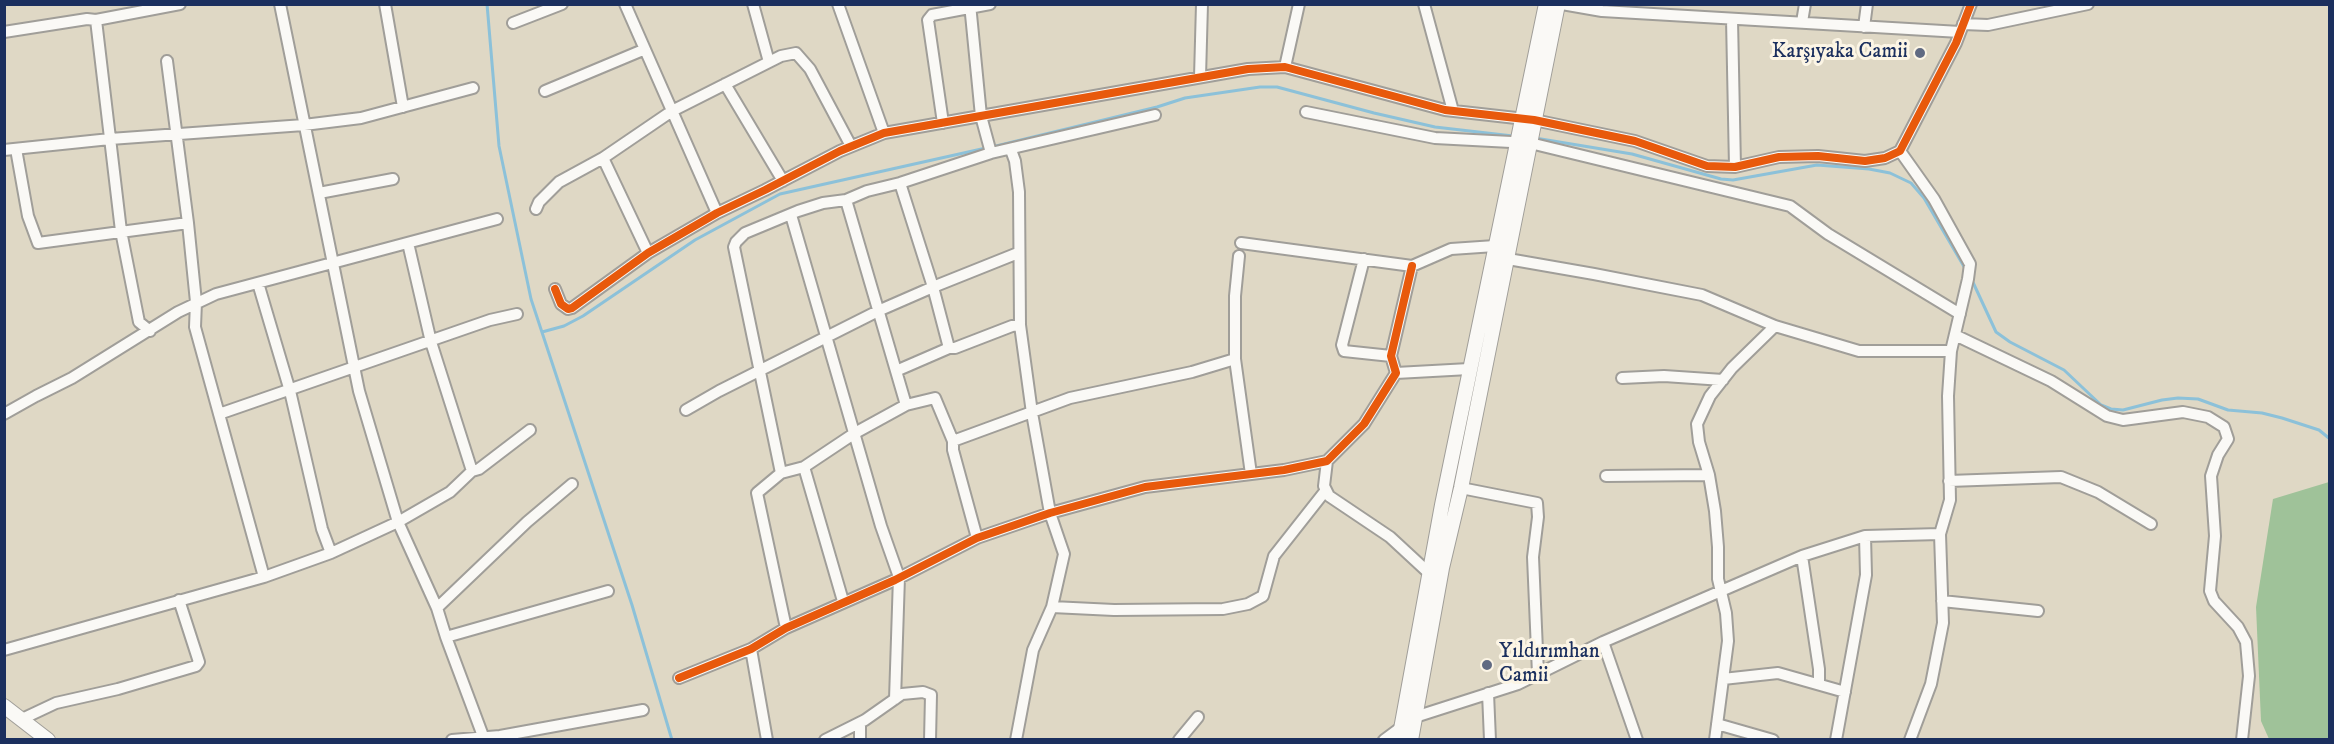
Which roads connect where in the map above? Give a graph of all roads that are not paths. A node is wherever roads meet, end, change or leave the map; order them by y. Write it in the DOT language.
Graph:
graph roads {
  1 [pos="180,4"];
  2 [pos="280,4"];
  3 [pos="385,4"];
  4 [pos="562,4"];
  5 [pos="625,4"];
  6 [pos="753,4"];
  7 [pos="838,4"];
  8 [pos="990,4"];
  9 [pos="1202,4"];
  10 [pos="1299,4"];
  11 [pos="1424,4"];
  12 [pos="1545,4"];
  13 [pos="1560,4"];
  14 [pos="1805,4"];
  15 [pos="1867,4"];
  16 [pos="1971,4"];
  17 [pos="2088,4"];
  18 [pos="970,6"];
  19 [pos="1626,8"];
  20 [pos="1732,19"];
  21 [pos="96,20"];
  22 [pos="1802,22"];
  23 [pos="513,23"];
  24 [pos="1864,27"];
  25 [pos="1962,28"];
  26 [pos="4,32"];
  27 [pos="644,50"];
  28 [pos="167,61"];
  29 [pos="769,62"];
  30 [pos="1285,67"];
  31 [pos="1200,78"];
  32 [pos="725,84"];
  33 [pos="473,88"];
  34 [pos="545,91"];
  35 [pos="403,106"];
  36 [pos="672,111"];
  37 [pos="1453,111"];
  38 [pos="1306,112"];
  39 [pos="1155,115"];
  40 [pos="981,116"];
  41 [pos="943,123"];
  42 [pos="304,125"];
  43 [pos="884,133"];
  44 [pos="1526,133"];
  45 [pos="175,134"];
  46 [pos="110,139"];
  47 [pos="851,147"];
  48 [pos="10,149"];
  49 [pos="990,149"];
  50 [pos="1011,150"];
  51 [pos="1900,151"];
  52 [pos="603,159"];
  53 [pos="1735,166"];
  54 [pos="393,179"];
  55 [pos="783,181"];
  56 [pos="900,183"];
  57 [pos="319,193"];
  58 [pos="846,200"];
  59 [pos="536,209"];
  60 [pos="717,213"];
  61 [pos="791,215"];
  62 [pos="497,219"];
  63 [pos="188,223"];
  64 [pos="122,231"];
  65 [pos="408,243"];
  66 [pos="1241,243"];
  67 [pos="1495,246"];
  68 [pos="648,253"];
  69 [pos="1018,253"];
  70 [pos="1239,256"];
  71 [pos="1364,259"];
  72 [pos="1508,260"];
  73 [pos="333,263"];
  74 [pos="1412,266"];
  75 [pos="258,283"];
  76 [pos="933,286"];
  77 [pos="555,289"];
  78 [pos="196,302"];
  79 [pos="878,311"];
  80 [pos="517,314"];
  81 [pos="1960,314"];
  82 [pos="1020,325"];
  83 [pos="1775,326"];
  84 [pos="150,331"];
  85 [pos="1955,335"];
  86 [pos="825,338"];
  87 [pos="431,342"];
  88 [pos="949,348"];
  89 [pos="1951,351"];
  90 [pos="1391,357"];
  91 [pos="1234,359"];
  92 [pos="355,369"];
  93 [pos="1469,369"];
  94 [pos="896,371"];
  95 [pos="759,372"];
  96 [pos="1396,373"];
  97 [pos="1622,378"];
  98 [pos="1723,380"];
  99 [pos="290,390"];
  100 [pos="906,405"];
  101 [pos="686,410"];
  102 [pos="4,414"];
  103 [pos="219,414"];
  104 [pos="1032,414"];
  105 [pos="530,430"];
  106 [pos="855,433"];
  107 [pos="953,441"];
  108 [pos="1327,461"];
  109 [pos="804,467"];
  110 [pos="472,471"];
  111 [pos="781,473"];
  112 [pos="1251,474"];
  113 [pos="1709,475"];
  114 [pos="1606,476"];
  115 [pos="1949,481"];
  116 [pos="572,484"];
  117 [pos="1461,488"];
  118 [pos="1326,490"];
  119 [pos="1050,513"];
  120 [pos="398,522"];
  121 [pos="2151,524"];
  122 [pos="1940,534"];
  123 [pos="1865,536"];
  124 [pos="977,538"];
  125 [pos="331,553"];
  126 [pos="1802,556"];
  127 [pos="1430,574"];
  128 [pos="264,577"];
  129 [pos="899,578"];
  130 [pos="608,591"];
  131 [pos="1722,591"];
  132 [pos="179,600"];
  133 [pos="1942,601"];
  134 [pos="843,602"];
  135 [pos="1052,607"];
  136 [pos="437,608"];
  137 [pos="2038,611"];
  138 [pos="786,628"];
  139 [pos="446,637"];
  140 [pos="1603,642"];
  141 [pos="751,649"];
  142 [pos="4,650"];
  143 [pos="1538,674"];
  144 [pos="679,678"];
  145 [pos="1724,679"];
  146 [pos="1819,683"];
  147 [pos="1845,692"];
  148 [pos="1488,693"];
  149 [pos="895,699"];
  150 [pos="4,706"];
  151 [pos="643,710"];
  152 [pos="1198,717"];
  153 [pos="1415,717"];
  154 [pos="22,719"];
  155 [pos="860,723"];
  156 [pos="1717,724"];
  157 [pos="1400,733"];
  158 [pos="483,736"];
  159 [pos="48,740"];
  160 [pos="452,740"];
  161 [pos="767,740"];
  162 [pos="825,740"];
  163 [pos="860,740"];
  164 [pos="930,740"];
  165 [pos="1016,740"];
  166 [pos="1179,740"];
  167 [pos="1384,740"];
  168 [pos="1411,740"];
  169 [pos="1490,740"];
  170 [pos="1637,740"];
  171 [pos="1715,740"];
  172 [pos="1773,740"];
  173 [pos="1836,740"];
  174 [pos="1910,740"];
  175 [pos="2242,740"];
  1 -- 21 [label="street"];
  2 -- 42 [label="street"];
  3 -- 35 [label="street"];
  4 -- 23 [label="street"];
  5 -- 27 [label="street"];
  6 -- 29 [label="street"];
  7 -- 43 [label="street"];
  8 -- 18 [label="street"];
  9 -- 31 [label="street"];
  10 -- 30 [label="street"];
  11 -- 37 [label="street"];
  12 -- 44 [label="main road"];
  13 -- 19 [label="street"];
  13 -- 44 [label="main road"];
  14 -- 22 [label="street"];
  15 -- 24 [label="street"];
  16 -- 25 [label="street"];
  17 -- 25 [label="street"];
  18 -- 40 [label="street"];
  18 -- 41 [label="street"];
  19 -- 20 [label="street"];
  20 -- 22 [label="street"];
  20 -- 53 [label="street"];
  21 -- 26 [label="street"];
  21 -- 46 [label="street"];
  22 -- 24 [label="street"];
  24 -- 25 [label="street"];
  25 -- 51 [label="street"];
  27 -- 34 [label="street"];
  27 -- 36 [label="street"];
  28 -- 45 [label="street"];
  29 -- 32 [label="street"];
  29 -- 47 [label="street"];
  30 -- 31 [label="street"];
  30 -- 37 [label="street"];
  31 -- 40 [label="street"];
  32 -- 36 [label="street"];
  32 -- 55 [label="street"];
  33 -- 35 [label="street"];
  35 -- 42 [label="street"];
  36 -- 52 [label="street"];
  36 -- 60 [label="street"];
  37 -- 44 [label="street"];
  38 -- 44 [label="street"];
  39 -- 50 [label="street"];
  40 -- 41 [label="street"];
  40 -- 49 [label="street"];
  41 -- 43 [label="street"];
  42 -- 45 [label="street"];
  42 -- 57 [label="street"];
  43 -- 47 [label="street"];
  44 -- 53 [label="street"];
  44 -- 67 [label="main road"];
  44 -- 72 [label="main road"];
  44 -- 81 [label="street"];
  45 -- 46 [label="street"];
  45 -- 63 [label="street"];
  46 -- 48 [label="street"];
  46 -- 64 [label="street"];
  47 -- 55 [label="street"];
  48 -- 64 [label="street"];
  49 -- 50 [label="street"];
  49 -- 56 [label="street"];
  50 -- 69 [label="street"];
  51 -- 53 [label="street"];
  51 -- 81 [label="street"];
  52 -- 59 [label="street"];
  52 -- 68 [label="street"];
  54 -- 57 [label="street"];
  55 -- 60 [label="street"];
  56 -- 58 [label="street"];
  56 -- 76 [label="street"];
  57 -- 73 [label="street"];
  58 -- 61 [label="street"];
  58 -- 79 [label="street"];
  60 -- 68 [label="street"];
  61 -- 86 [label="street"];
  61 -- 95 [label="street"];
  62 -- 65 [label="street"];
  63 -- 64 [label="street"];
  63 -- 78 [label="street"];
  64 -- 84 [label="street"];
  65 -- 73 [label="street"];
  65 -- 87 [label="street"];
  66 -- 71 [label="street"];
  67 -- 74 [label="street"];
  67 -- 93 [label="main road"];
  68 -- 77 [label="street"];
  69 -- 76 [label="street"];
  69 -- 82 [label="street"];
  70 -- 91 [label="street"];
  71 -- 74 [label="street"];
  71 -- 90 [label="street"];
  72 -- 83 [label="street"];
  72 -- 117 [label="main road"];
  73 -- 75 [label="street"];
  73 -- 92 [label="street"];
  74 -- 90 [label="street"];
  75 -- 78 [label="street"];
  75 -- 99 [label="street"];
  76 -- 79 [label="street"];
  76 -- 88 [label="street"];
  78 -- 84 [label="street"];
  78 -- 103 [label="street"];
  79 -- 86 [label="street"];
  79 -- 94 [label="street"];
  80 -- 87 [label="street"];
  81 -- 85 [label="street"];
  82 -- 88 [label="street"];
  82 -- 104 [label="street"];
  83 -- 89 [label="street"];
  83 -- 98 [label="street"];
  84 -- 102 [label="street"];
  85 -- 89 [label="street"];
  85 -- 175 [label="street"];
  86 -- 95 [label="street"];
  86 -- 106 [label="street"];
  87 -- 92 [label="street"];
  87 -- 110 [label="street"];
  88 -- 94 [label="street"];
  89 -- 115 [label="street"];
  90 -- 96 [label="street"];
  91 -- 104 [label="street"];
  91 -- 112 [label="street"];
  92 -- 99 [label="street"];
  92 -- 120 [label="street"];
  93 -- 96 [label="street"];
  93 -- 127 [label="main road"];
  94 -- 100 [label="street"];
  95 -- 101 [label="street"];
  95 -- 111 [label="street"];
  96 -- 108 [label="street"];
  97 -- 98 [label="street"];
  98 -- 113 [label="street"];
  99 -- 103 [label="street"];
  99 -- 125 [label="street"];
  100 -- 106 [label="street"];
  100 -- 107 [label="street"];
  103 -- 128 [label="street"];
  104 -- 107 [label="street"];
  104 -- 119 [label="street"];
  105 -- 110 [label="street"];
  106 -- 109 [label="street"];
  106 -- 129 [label="street"];
  107 -- 124 [label="street"];
  108 -- 112 [label="street"];
  108 -- 118 [label="street"];
  109 -- 111 [label="street"];
  109 -- 134 [label="street"];
  110 -- 120 [label="street"];
  111 -- 138 [label="street"];
  112 -- 119 [label="street"];
  113 -- 114 [label="street"];
  113 -- 131 [label="street"];
  115 -- 121 [label="street"];
  115 -- 122 [label="street"];
  116 -- 136 [label="street"];
  117 -- 143 [label="street"];
  117 -- 153 [label="main road"];
  118 -- 127 [label="street"];
  118 -- 135 [label="street"];
  119 -- 124 [label="street"];
  119 -- 135 [label="street"];
  120 -- 125 [label="street"];
  120 -- 136 [label="street"];
  122 -- 123 [label="street"];
  122 -- 133 [label="street"];
  123 -- 126 [label="street"];
  123 -- 147 [label="street"];
  124 -- 129 [label="street"];
  125 -- 128 [label="street"];
  126 -- 131 [label="street"];
  126 -- 146 [label="street"];
  127 -- 157 [label="main road"];
  128 -- 132 [label="street"];
  129 -- 134 [label="street"];
  129 -- 149 [label="street"];
  130 -- 139 [label="street"];
  131 -- 140 [label="street"];
  131 -- 145 [label="street"];
  132 -- 142 [label="street"];
  132 -- 154 [label="street"];
  133 -- 137 [label="street"];
  133 -- 174 [label="street"];
  134 -- 138 [label="street"];
  135 -- 165 [label="street"];
  136 -- 139 [label="street"];
  138 -- 141 [label="street"];
  139 -- 158 [label="street"];
  140 -- 143 [label="street"];
  140 -- 170 [label="street"];
  141 -- 144 [label="street"];
  141 -- 161 [label="street"];
  143 -- 148 [label="street"];
  145 -- 146 [label="street"];
  145 -- 156 [label="street"];
  146 -- 147 [label="street"];
  147 -- 173 [label="street"];
  148 -- 153 [label="street"];
  148 -- 169 [label="street"];
  149 -- 155 [label="street"];
  149 -- 164 [label="street"];
  150 -- 154 [label="main road"];
  151 -- 158 [label="street"];
  152 -- 166 [label="street"];
  153 -- 157 [label="street"];
  153 -- 168 [label="main road"];
  154 -- 159 [label="main road"];
  155 -- 162 [label="street"];
  155 -- 163 [label="street"];
  156 -- 171 [label="street"];
  156 -- 172 [label="street"];
  157 -- 167 [label="street"];
  158 -- 160 [label="street"];
}
